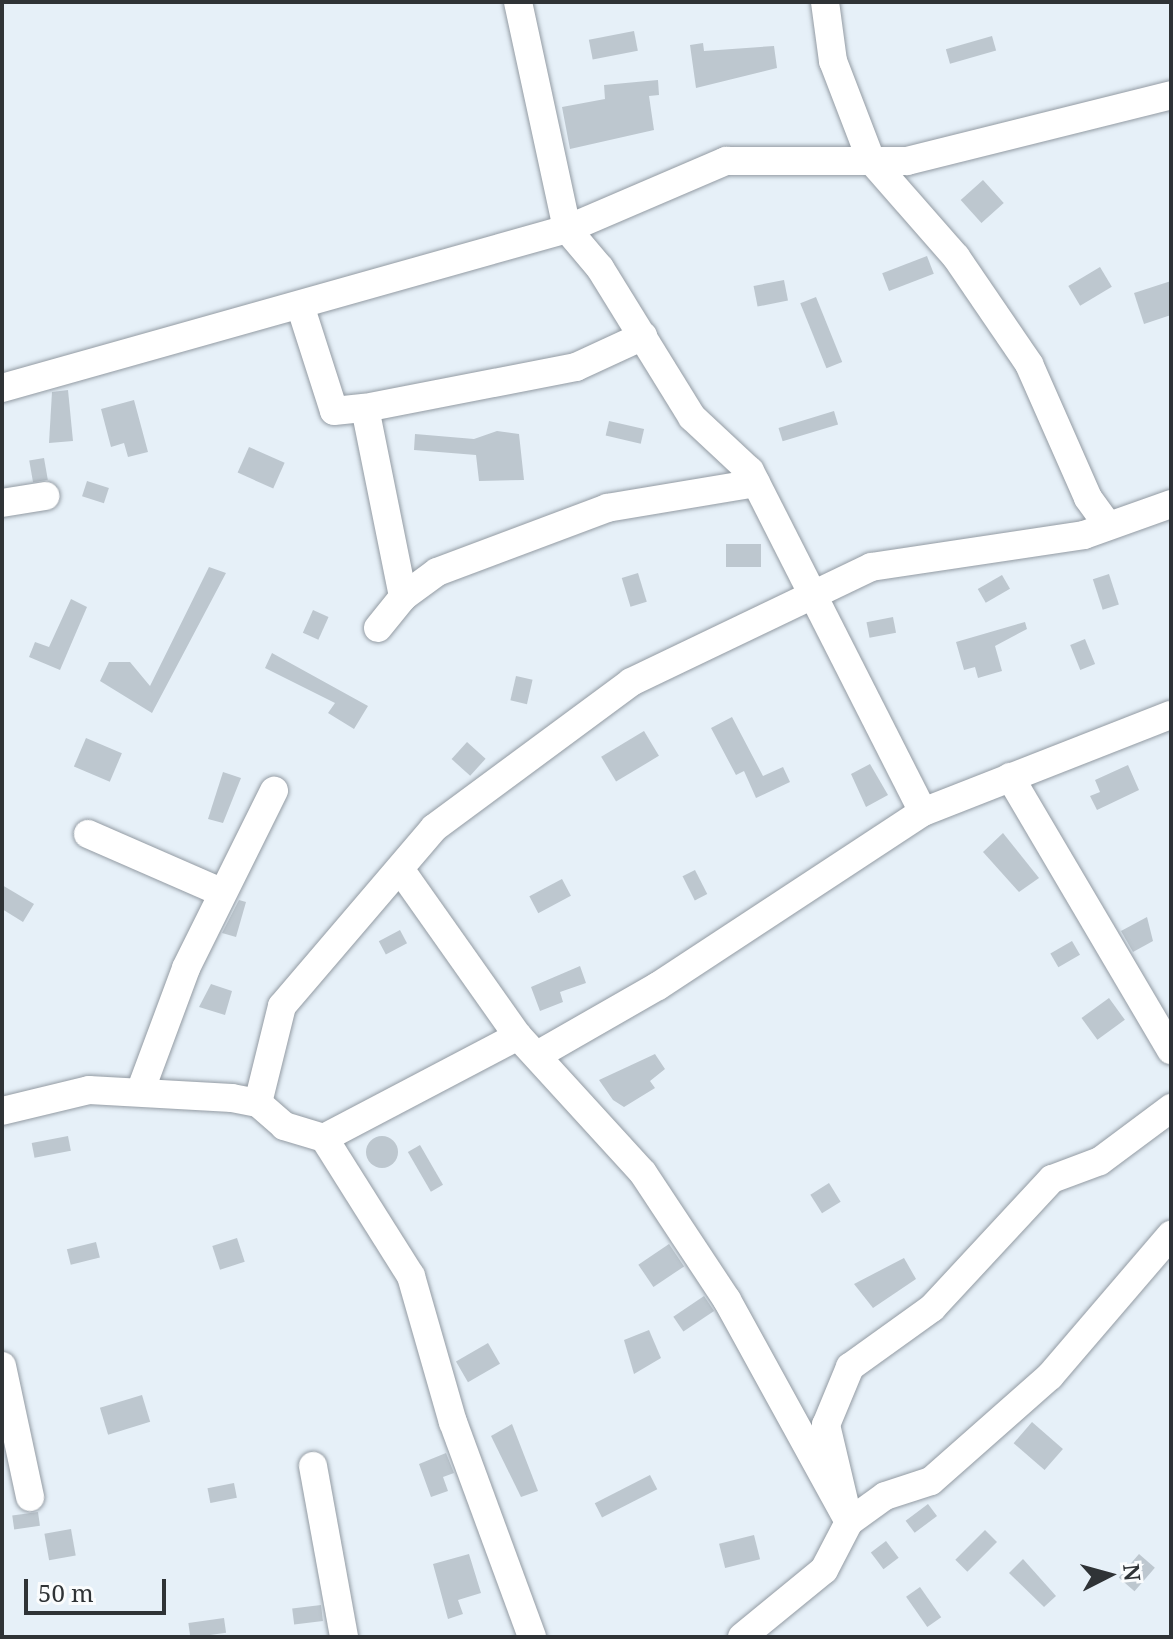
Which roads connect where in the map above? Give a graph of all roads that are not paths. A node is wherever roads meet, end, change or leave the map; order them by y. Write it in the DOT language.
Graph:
graph roads {
  1 [pos="518,2"];
  2 [pos="825,2"];
  3 [pos="1171,95"];
  4 [pos="871,160"];
  5 [pos="567,229"];
  6 [pos="300,305"];
  7 [pos="643,336"];
  8 [pos="2,388"];
  9 [pos="365,408"];
  10 [pos="756,483"];
  11 [pos="45,496"];
  12 [pos="2,503"];
  13 [pos="1171,504"];
  14 [pos="1108,526"];
  15 [pos="815,592"];
  16 [pos="403,597"];
  17 [pos="378,628"];
  18 [pos="1171,715"];
  19 [pos="1010,777"];
  20 [pos="274,791"];
  21 [pos="923,812"];
  22 [pos="88,834"];
  23 [pos="400,869"];
  24 [pos="221,892"];
  25 [pos="518,1036"];
  26 [pos="1171,1050"];
  27 [pos="541,1053"];
  28 [pos="140,1092"];
  29 [pos="258,1103"];
  30 [pos="1171,1108"];
  31 [pos="2,1111"];
  32 [pos="324,1138"];
  33 [pos="1171,1235"];
  34 [pos="2,1366"];
  35 [pos="313,1466"];
  36 [pos="30,1497"];
  37 [pos="849,1522"];
  38 [pos="344,1637"];
  39 [pos="532,1637"];
  40 [pos="742,1637"];
  1 -- 5 [label="street"];
  2 -- 4 [label="street"];
  3 -- 4 [label="street"];
  4 -- 5 [label="street"];
  4 -- 14 [label="street"];
  5 -- 6 [label="street"];
  5 -- 7 [label="street"];
  6 -- 8 [label="street"];
  6 -- 9 [label="street"];
  7 -- 9 [label="street"];
  7 -- 10 [label="street"];
  9 -- 16 [label="street"];
  10 -- 15 [label="street"];
  10 -- 16 [label="street"];
  11 -- 12 [label="street"];
  13 -- 14 [label="street"];
  14 -- 15 [label="street"];
  15 -- 21 [label="street"];
  15 -- 23 [label="street"];
  16 -- 17 [label="street"];
  18 -- 19 [label="street"];
  19 -- 21 [label="street"];
  19 -- 26 [label="street"];
  20 -- 24 [label="street"];
  21 -- 27 [label="street"];
  22 -- 24 [label="street"];
  23 -- 25 [label="street"];
  23 -- 29 [label="street"];
  24 -- 28 [label="street"];
  25 -- 27 [label="street"];
  25 -- 32 [label="street"];
  27 -- 37 [label="street"];
  28 -- 29 [label="street"];
  28 -- 31 [label="street"];
  29 -- 32 [label="street"];
  30 -- 37 [label="street"];
  32 -- 39 [label="street"];
  33 -- 37 [label="street"];
  34 -- 36 [label="street"];
  35 -- 38 [label="street"];
  37 -- 40 [label="street"];
}
